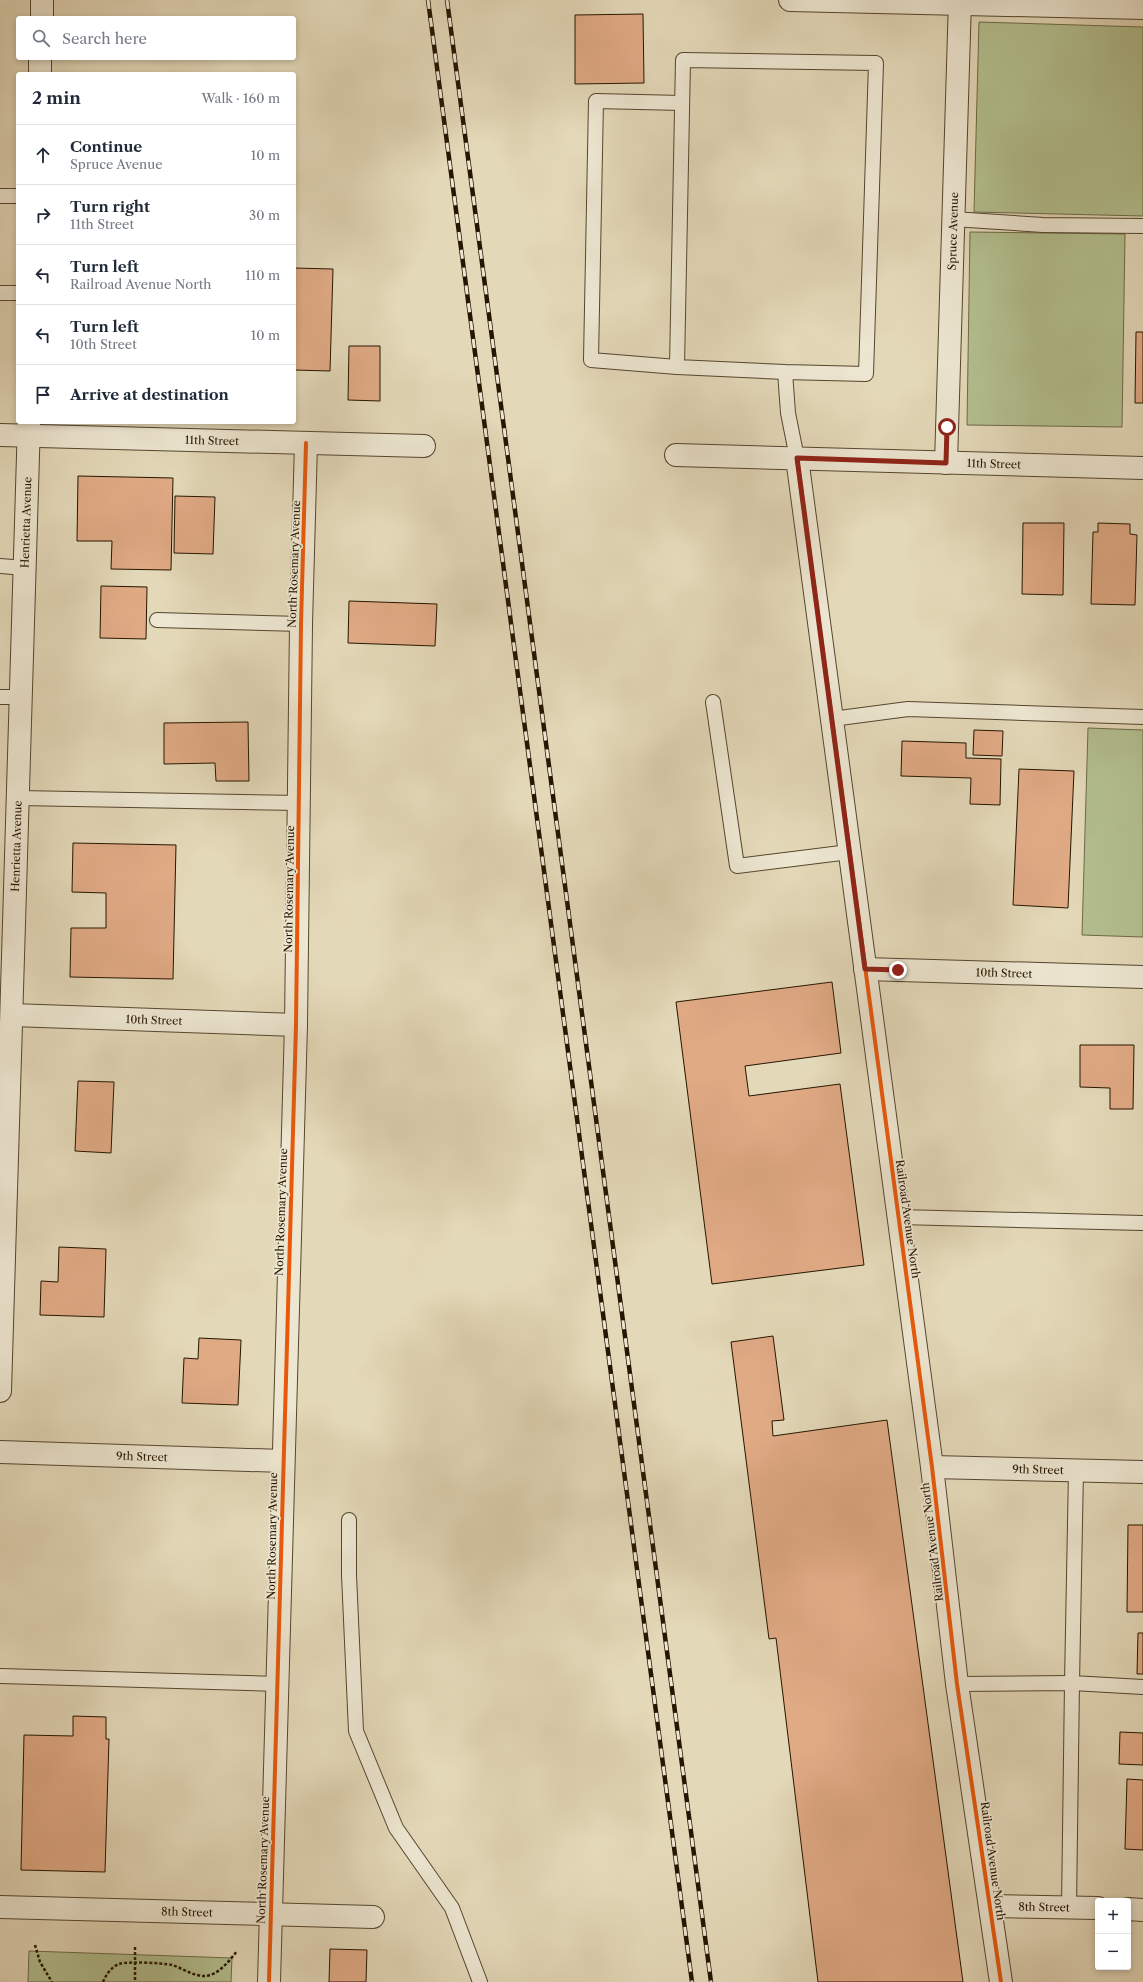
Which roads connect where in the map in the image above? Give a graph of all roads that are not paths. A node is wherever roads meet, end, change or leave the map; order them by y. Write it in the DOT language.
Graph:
graph roads {
  1 [pos="42,0"];
  2 [pos="790,0"];
  3 [pos="960,2"];
  4 [pos="1143,8"];
  5 [pos="42,16"];
  6 [pos="40,60"];
  7 [pos="40,72"];
  8 [pos="682,102"];
  9 [pos="0,196"];
  10 [pos="16,196"];
  11 [pos="953,220"];
  12 [pos="1143,226"];
  13 [pos="0,293"];
  14 [pos="16,293"];
  15 [pos="677,367"];
  16 [pos="785,372"];
  17 [pos="29,429"];
  18 [pos="0,435"];
  19 [pos="306,443"];
  20 [pos="424,446"];
  21 [pos="676,455"];
  22 [pos="797,458"];
  23 [pos="946,463"];
  24 [pos="1143,468"];
  25 [pos="0,566"];
  26 [pos="25,568"];
  27 [pos="157,620"];
  28 [pos="301,624"];
  29 [pos="10,697"];
  30 [pos="713,702"];
  31 [pos="1143,717"];
  32 [pos="832,719"];
  33 [pos="18,798"];
  34 [pos="299,802"];
  35 [pos="849,852"];
  36 [pos="7,948"];
  37 [pos="865,969"];
  38 [pos="1143,977"];
  39 [pos="12,1015"];
  40 [pos="296,1026"];
  41 [pos="898,1217"];
  42 [pos="1143,1223"];
  43 [pos="0,1391"];
  44 [pos="0,1452"];
  45 [pos="283,1461"];
  46 [pos="932,1467"];
  47 [pos="1076,1470"];
  48 [pos="1143,1472"];
  49 [pos="349,1520"];
  50 [pos="0,1676"];
  51 [pos="1072,1683"];
  52 [pos="278,1684"];
  53 [pos="957,1684"];
  54 [pos="1143,1686"];
  55 [pos="990,1906"];
  56 [pos="0,1907"];
  57 [pos="1070,1908"];
  58 [pos="1095,1908"];
  59 [pos="1131,1909"];
  60 [pos="1143,1910"];
  61 [pos="271,1914"];
  62 [pos="373,1917"];
  63 [pos="269,1982"];
  64 [pos="480,1982"];
  65 [pos="1001,1982"];
  1 -- 5 [label="street"];
  2 -- 3 [label="street"];
  3 -- 4 [label="street"];
  3 -- 11 [label="street, Spruce Avenue"];
  6 -- 7 [label="street"];
  8 -- 15 [label="lane"];
  8 -- 15 [label="lane"];
  8 -- 16 [label="lane"];
  9 -- 10 [label="lane"];
  11 -- 12 [label="lane"];
  11 -- 23 [label="street, Spruce Avenue"];
  13 -- 14 [label="lane"];
  15 -- 16 [label="lane"];
  16 -- 22 [label="lane"];
  17 -- 18 [label="street, 11th Street"];
  17 -- 19 [label="street, 11th Street"];
  17 -- 26 [label="street, Henrietta Avenue"];
  19 -- 20 [label="street, 11th Street"];
  19 -- 28 [label="street, North Rosemary Avenue"];
  21 -- 22 [label="street, 11th Street"];
  22 -- 23 [label="street, 11th Street"];
  22 -- 32 [label="street, Railroad Avenue North"];
  23 -- 24 [label="street, 11th Street"];
  25 -- 26 [label="lane"];
  26 -- 29 [label="street, Henrietta Avenue"];
  27 -- 28 [label="lane"];
  28 -- 34 [label="street, North Rosemary Avenue"];
  29 -- 33 [label="street, Henrietta Avenue"];
  30 -- 35 [label="lane"];
  31 -- 32 [label="lane"];
  32 -- 35 [label="street, Railroad Avenue North"];
  33 -- 34 [label="lane"];
  33 -- 36 [label="street, Henrietta Avenue"];
  34 -- 40 [label="street, North Rosemary Avenue"];
  35 -- 37 [label="street, Railroad Avenue North"];
  36 -- 39 [label="street, Henrietta Avenue"];
  37 -- 38 [label="street, 10th Street"];
  37 -- 41 [label="street, Railroad Avenue North"];
  39 -- 40 [label="street, 10th Street"];
  39 -- 43 [label="street, Henrietta Avenue"];
  40 -- 45 [label="street, North Rosemary Avenue"];
  41 -- 42 [label="lane"];
  41 -- 46 [label="street, Railroad Avenue North"];
  44 -- 45 [label="street, 9th Street"];
  45 -- 52 [label="street, North Rosemary Avenue"];
  46 -- 47 [label="street, 9th Street"];
  46 -- 53 [label="street, Railroad Avenue North"];
  47 -- 48 [label="street, 9th Street"];
  47 -- 51 [label="lane"];
  49 -- 64 [label="lane"];
  50 -- 52 [label="lane"];
  51 -- 53 [label="lane"];
  51 -- 54 [label="lane"];
  51 -- 57 [label="lane"];
  52 -- 61 [label="street, North Rosemary Avenue"];
  53 -- 55 [label="street, Railroad Avenue North"];
  55 -- 57 [label="street, 8th Street"];
  55 -- 65 [label="street, Railroad Avenue North"];
  56 -- 61 [label="street, 8th Street"];
  57 -- 58 [label="street, 8th Street"];
  59 -- 60 [label="street"];
  61 -- 62 [label="street, 8th Street"];
  61 -- 63 [label="street, North Rosemary Avenue"];
}
